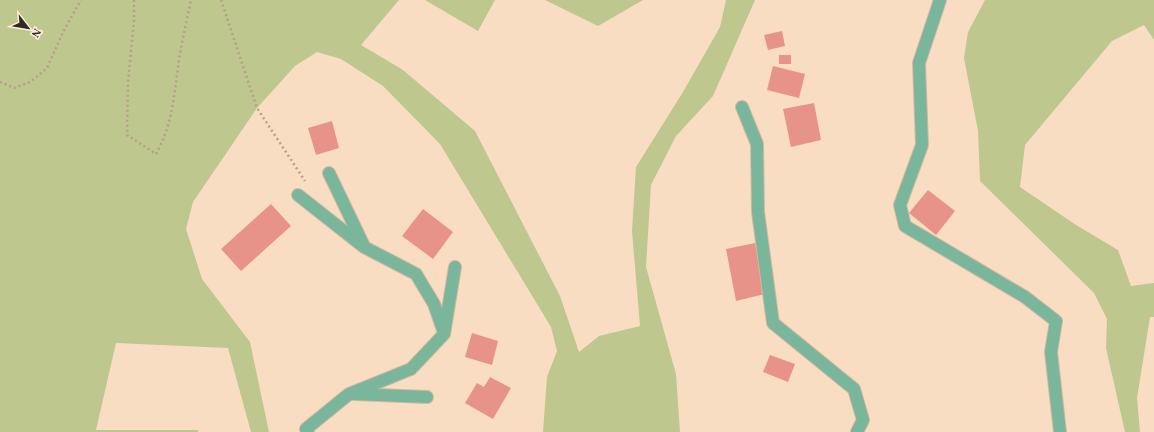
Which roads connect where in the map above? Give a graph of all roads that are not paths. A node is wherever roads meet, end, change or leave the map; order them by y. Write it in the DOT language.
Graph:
graph roads {
  1 [pos="940,0"];
  2 [pos="742,107"];
  3 [pos="329,173"];
  4 [pos="298,195"];
  5 [pos="364,247"];
  6 [pos="455,267"];
  7 [pos="444,334"];
  8 [pos="349,394"];
  9 [pos="426,397"];
  10 [pos="308,432"];
  11 [pos="857,432"];
  12 [pos="1060,432"];
  1 -- 12 [label="street"];
  2 -- 11 [label="street"];
  3 -- 5 [label="street"];
  4 -- 5 [label="street"];
  5 -- 7 [label="street"];
  6 -- 7 [label="street"];
  7 -- 8 [label="street"];
  8 -- 9 [label="street"];
  8 -- 10 [label="street"];
}
